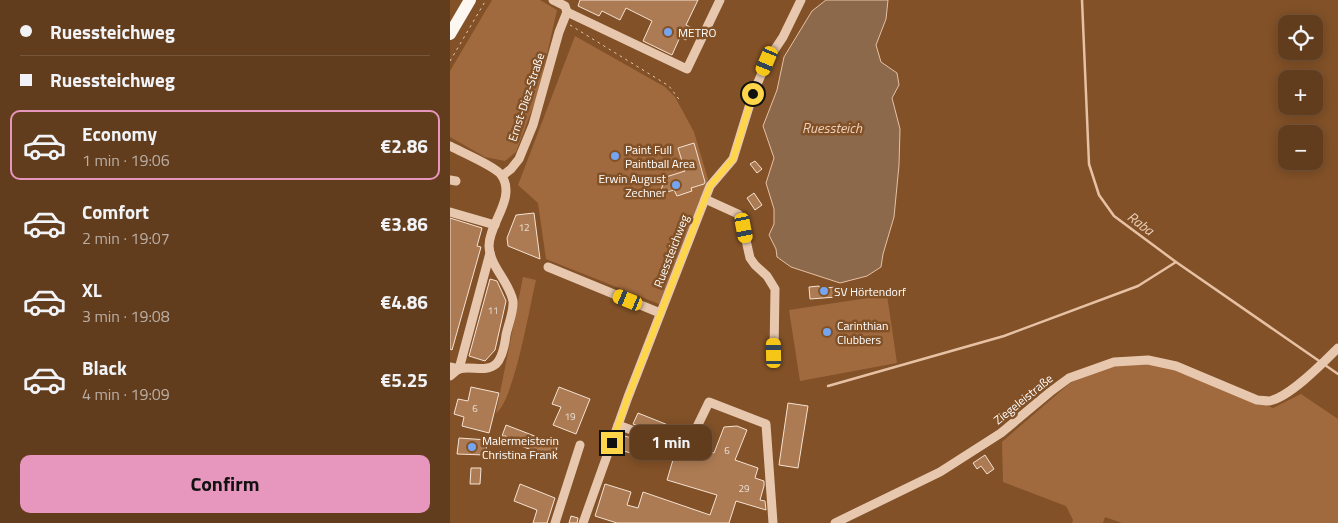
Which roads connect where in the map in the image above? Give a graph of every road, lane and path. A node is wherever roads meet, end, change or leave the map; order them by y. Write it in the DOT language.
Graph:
graph roads {
  1 [pos="470,0"];
  2 [pos="486,0"];
  3 [pos="553,0"];
  4 [pos="720,0"];
  5 [pos="801,0"];
  6 [pos="565,16"];
  7 [pos="450,34"];
  8 [pos="450,60"];
  9 [pos="681,102"];
  10 [pos="450,146"];
  11 [pos="502,176"];
  12 [pos="704,199"];
  13 [pos="450,212"];
  14 [pos="495,225"];
  15 [pos="490,253"];
  16 [pos="548,267"];
  17 [pos="660,312"];
  18 [pos="1338,348"];
  19 [pos="774,353"];
  20 [pos="454,368"];
  21 [pos="450,376"];
  22 [pos="618,425"];
  23 [pos="580,445"];
  24 [pos="555,523"];
  25 [pos="584,523"];
  26 [pos="773,523"];
  27 [pos="834,523"];
  1 -- 7 [label="main road"];
  2 -- 8 [label="path"];
  3 -- 6 [label="street"];
  4 -- 6 [label="street"];
  5 -- 12 [label="street, Ruessteichweg"];
  6 -- 9 [label="path"];
  6 -- 11 [label="street, Ernst-Diez-Straße"];
  10 -- 11 [label="street"];
  11 -- 14 [label="street"];
  12 -- 17 [label="street, Ruessteichweg"];
  12 -- 19 [label="street"];
  13 -- 14 [label="street"];
  14 -- 15 [label="street"];
  15 -- 20 [label="street"];
  15 -- 20 [label="street"];
  16 -- 17 [label="street"];
  17 -- 22 [label="street, Ruessteichweg"];
  18 -- 27 [label="street, Ziegeleistraße"];
  20 -- 21 [label="street"];
  22 -- 25 [label="street, Ruessteichweg"];
  22 -- 26 [label="street"];
  23 -- 24 [label="street"];
}
